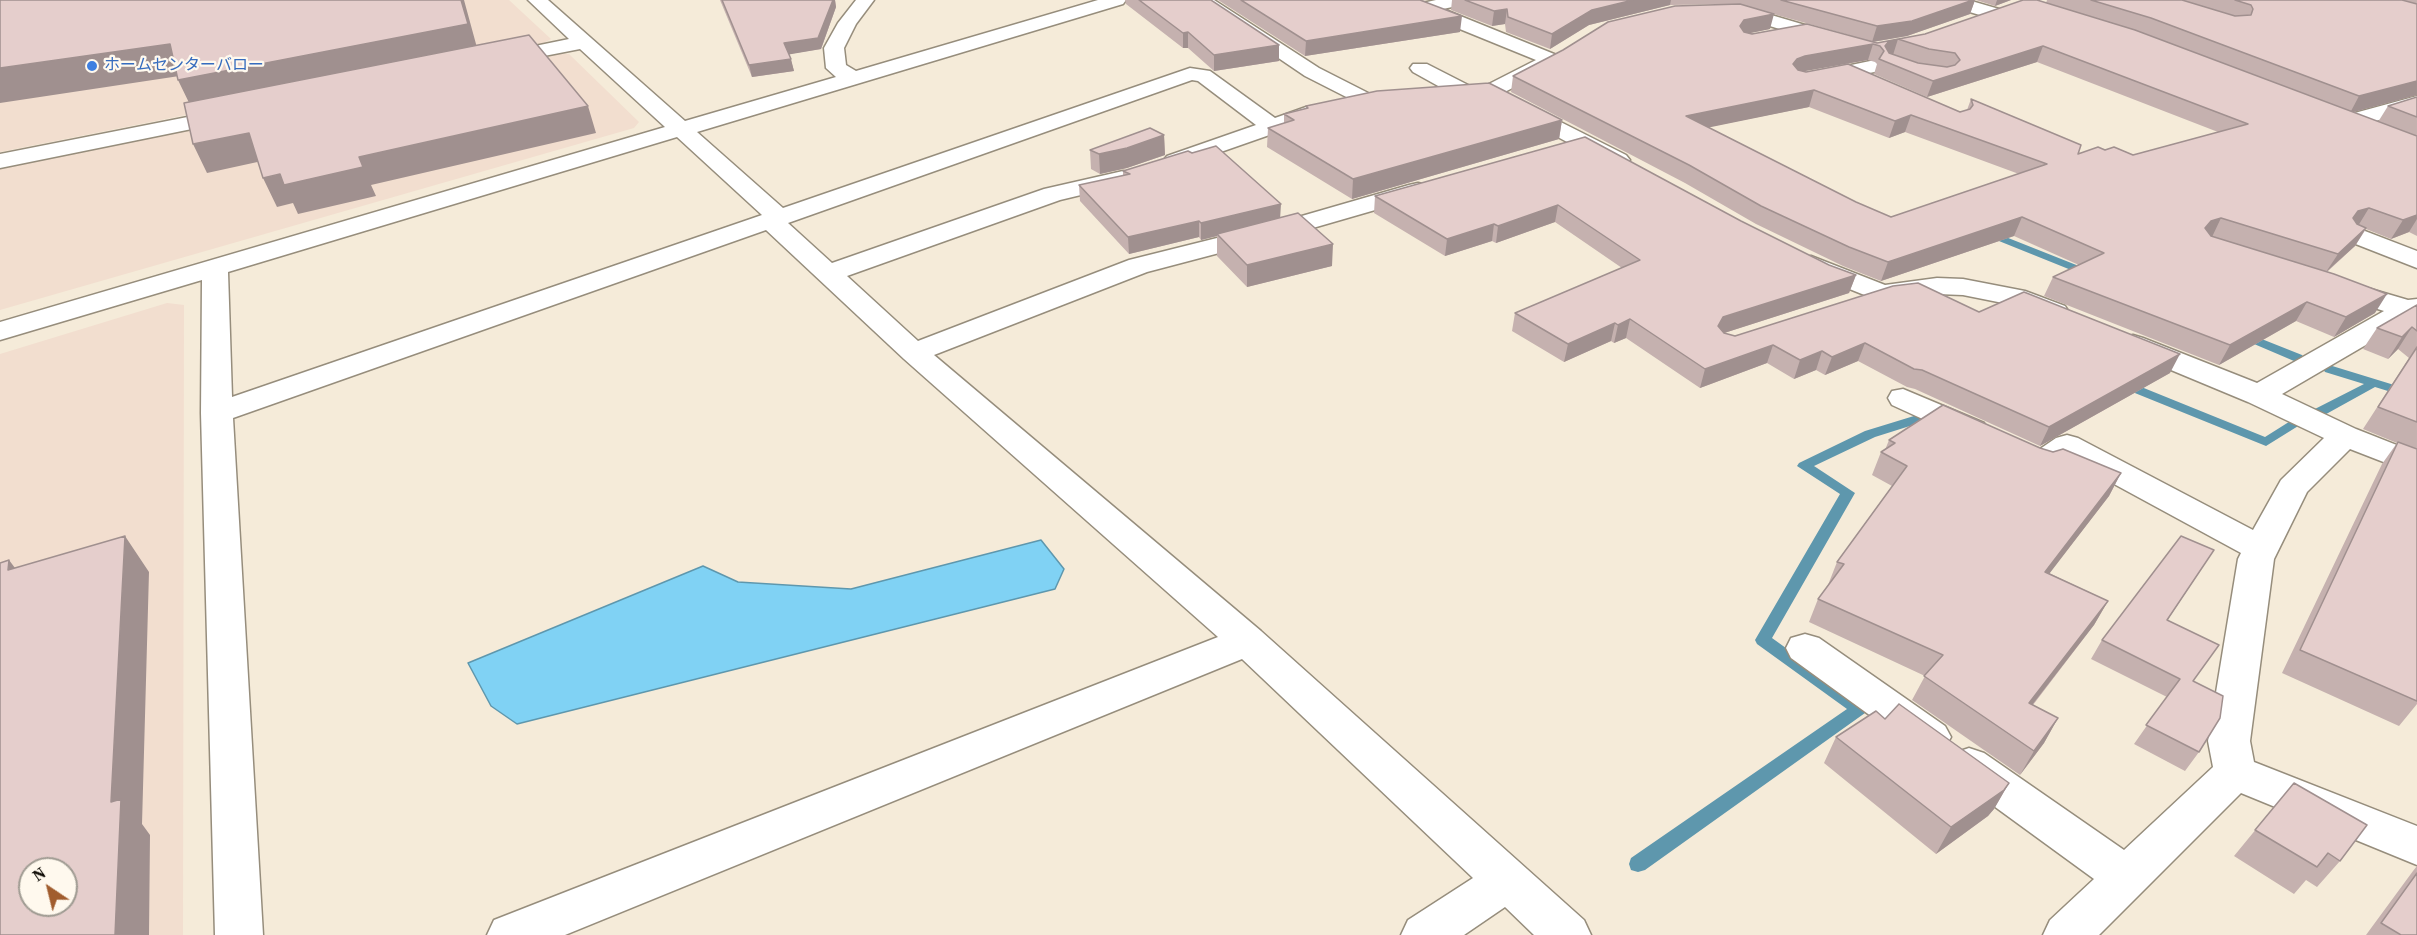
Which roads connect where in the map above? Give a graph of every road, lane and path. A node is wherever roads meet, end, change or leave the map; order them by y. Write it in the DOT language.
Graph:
graph roads {
  1 [pos="537,0"];
  2 [pos="866,0"];
  3 [pos="1048,0"];
  4 [pos="1117,0"];
  5 [pos="1202,0"];
  6 [pos="1460,0"];
  7 [pos="1949,0"];
  8 [pos="1754,3"];
  9 [pos="2013,7"];
  10 [pos="1076,12"];
  11 [pos="1716,12"];
  12 [pos="1993,13"];
  13 [pos="1963,24"];
  14 [pos="1805,32"];
  15 [pos="1759,39"];
  16 [pos="584,42"];
  17 [pos="1903,45"];
  18 [pos="1570,48"];
  19 [pos="1872,50"];
  20 [pos="1552,60"];
  21 [pos="473,64"];
  22 [pos="1420,68"];
  23 [pos="1846,72"];
  24 [pos="853,78"];
  25 [pos="1801,80"];
  26 [pos="1881,88"];
  27 [pos="1479,93"];
  28 [pos="1436,97"];
  29 [pos="2417,102"];
  30 [pos="254,109"];
  31 [pos="1274,126"];
  32 [pos="681,129"];
  33 [pos="2377,133"];
  34 [pos="1584,142"];
  35 [pos="1550,152"];
  36 [pos="0,161"];
  37 [pos="1645,174"];
  38 [pos="1437,184"];
  39 [pos="775,219"];
  40 [pos="2357,236"];
  41 [pos="1785,250"];
  42 [pos="2417,260"];
  43 [pos="215,267"];
  44 [pos="828,274"];
  45 [pos="2320,282"];
  46 [pos="1882,294"];
  47 [pos="1849,305"];
  48 [pos="2412,308"];
  49 [pos="2074,320"];
  50 [pos="0,331"];
  51 [pos="2106,333"];
  52 [pos="914,353"];
  53 [pos="2259,395"];
  54 [pos="1903,398"];
  55 [pos="217,413"];
  56 [pos="2345,436"];
  57 [pos="2417,465"];
  58 [pos="2261,549"];
  59 [pos="1247,642"];
  60 [pos="1805,648"];
  61 [pos="2235,772"];
  62 [pos="2417,846"];
  63 [pos="2127,877"];
  64 [pos="1508,880"];
  65 [pos="239,935"];
  66 [pos="511,935"];
  67 [pos="1425,935"];
  68 [pos="1567,935"];
  69 [pos="2067,935"];
  1 -- 16 [label="street"];
  2 -- 24 [label="street"];
  3 -- 10 [label="street"];
  4 -- 10 [label="street"];
  5 -- 31 [label="street"];
  6 -- 20 [label="street"];
  7 -- 12 [label="street"];
  8 -- 11 [label="street"];
  8 -- 14 [label="street"];
  9 -- 12 [label="street"];
  10 -- 24 [label="street"];
  12 -- 13 [label="street"];
  14 -- 15 [label="street"];
  14 -- 19 [label="street"];
  16 -- 21 [label="street"];
  16 -- 32 [label="street"];
  17 -- 19 [label="street"];
  18 -- 20 [label="street"];
  19 -- 23 [label="street"];
  20 -- 27 [label="street"];
  22 -- 27 [label="street"];
  23 -- 25 [label="street"];
  23 -- 26 [label="street"];
  24 -- 32 [label="street"];
  27 -- 28 [label="street"];
  27 -- 34 [label="street"];
  29 -- 33 [label="street"];
  30 -- 36 [label="street"];
  31 -- 39 [label="street"];
  31 -- 44 [label="street"];
  32 -- 39 [label="street"];
  32 -- 43 [label="street"];
  34 -- 35 [label="street"];
  34 -- 37 [label="street"];
  38 -- 52 [label="street"];
  39 -- 44 [label="street"];
  39 -- 55 [label="street"];
  40 -- 42 [label="street"];
  41 -- 46 [label="street"];
  43 -- 50 [label="street"];
  43 -- 55 [label="street"];
  44 -- 52 [label="street"];
  45 -- 48 [label="street"];
  46 -- 47 [label="street"];
  46 -- 49 [label="street"];
  48 -- 53 [label="street"];
  51 -- 53 [label="street"];
  52 -- 59 [label="street"];
  53 -- 56 [label="street"];
  54 -- 58 [label="street"];
  55 -- 65 [label="street"];
  56 -- 57 [label="street"];
  56 -- 58 [label="street"];
  58 -- 61 [label="street"];
  59 -- 64 [label="street"];
  59 -- 66 [label="street"];
  60 -- 63 [label="street"];
  61 -- 62 [label="street"];
  61 -- 63 [label="street"];
  63 -- 69 [label="street"];
  64 -- 67 [label="street"];
  64 -- 68 [label="street"];
}
